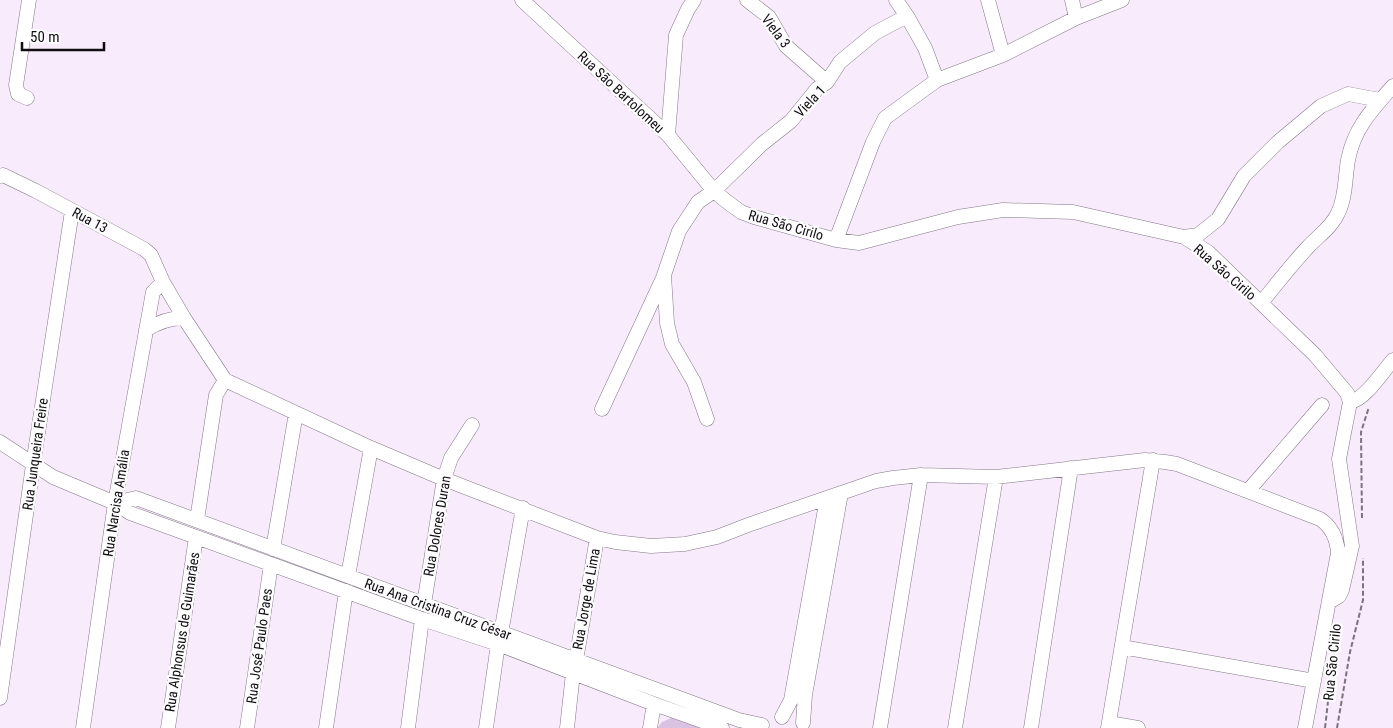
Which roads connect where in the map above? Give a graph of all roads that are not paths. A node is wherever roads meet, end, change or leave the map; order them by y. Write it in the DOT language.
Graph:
graph roads {
  1 [pos="29,0"];
  2 [pos="522,0"];
  3 [pos="694,0"];
  4 [pos="747,0"];
  5 [pos="896,0"];
  6 [pos="988,0"];
  7 [pos="1072,0"];
  8 [pos="1122,0"];
  9 [pos="907,16"];
  10 [pos="1076,18"];
  11 [pos="1003,55"];
  12 [pos="936,80"];
  13 [pos="827,82"];
  14 [pos="1393,86"];
  15 [pos="27,98"];
  16 [pos="1380,100"];
  17 [pos="668,136"];
  18 [pos="0,176"];
  19 [pos="714,191"];
  20 [pos="72,211"];
  21 [pos="1184,237"];
  22 [pos="836,240"];
  23 [pos="664,275"];
  24 [pos="163,282"];
  25 [pos="1261,303"];
  26 [pos="184,318"];
  27 [pos="146,330"];
  28 [pos="1393,360"];
  29 [pos="225,380"];
  30 [pos="1350,402"];
  31 [pos="1322,405"];
  32 [pos="602,409"];
  33 [pos="296,413"];
  34 [pos="707,418"];
  35 [pos="472,425"];
  36 [pos="0,442"];
  37 [pos="371,448"];
  38 [pos="1152,460"];
  39 [pos="33,465"];
  40 [pos="1071,468"];
  41 [pos="921,475"];
  42 [pos="996,477"];
  43 [pos="444,479"];
  44 [pos="1248,491"];
  45 [pos="841,494"];
  46 [pos="827,498"];
  47 [pos="115,503"];
  48 [pos="523,508"];
  49 [pos="197,520"];
  50 [pos="196,537"];
  51 [pos="597,538"];
  52 [pos="273,548"];
  53 [pos="271,564"];
  54 [pos="348,576"];
  55 [pos="346,591"];
  56 [pos="1329,602"];
  57 [pos="424,604"];
  58 [pos="422,619"];
  59 [pos="500,638"];
  60 [pos="1122,647"];
  61 [pos="574,667"];
  62 [pos="1314,681"];
  63 [pos="0,698"];
  64 [pos="654,704"];
  65 [pos="782,717"];
  66 [pos="1109,725"];
  67 [pos="760,726"];
  68 [pos="806,726"];
  69 [pos="83,728"];
  70 [pos="168,728"];
  71 [pos="247,728"];
  72 [pos="326,728"];
  73 [pos="408,728"];
  74 [pos="486,728"];
  75 [pos="567,728"];
  76 [pos="650,728"];
  77 [pos="722,728"];
  78 [pos="880,728"];
  79 [pos="955,728"];
  80 [pos="1031,728"];
  81 [pos="1138,728"];
  82 [pos="1305,728"];
  1 -- 15 [label="street"];
  2 -- 17 [label="street, Rua São Bartolomeu"];
  3 -- 17 [label="street"];
  4 -- 13 [label="street, Viela 3"];
  5 -- 9 [label="street"];
  6 -- 11 [label="street"];
  7 -- 10 [label="street"];
  8 -- 10 [label="street, Rua São Cirilo"];
  9 -- 12 [label="street"];
  9 -- 13 [label="street, Viela 1"];
  10 -- 11 [label="street, Rua São Cirilo"];
  11 -- 12 [label="street, Rua São Cirilo"];
  12 -- 22 [label="street, Rua São Cirilo"];
  13 -- 19 [label="street, Viela 1"];
  14 -- 16 [label="street"];
  16 -- 21 [label="street"];
  16 -- 25 [label="street"];
  17 -- 19 [label="street, Rua São Bartolomeu"];
  18 -- 20 [label="street, Rua 13"];
  19 -- 22 [label="street, Rua São Cirilo"];
  19 -- 23 [label="street, Viela 1"];
  20 -- 24 [label="street, Rua 13"];
  20 -- 39 [label="street, Rua Junqueira Freire"];
  21 -- 22 [label="street, Rua São Cirilo"];
  21 -- 25 [label="street, Rua São Cirilo"];
  23 -- 32 [label="street, Viela 1"];
  23 -- 34 [label="street"];
  24 -- 26 [label="street, Rua 13"];
  24 -- 27 [label="street, Rua Narcisa Amália"];
  25 -- 30 [label="street, Rua São Cirilo"];
  26 -- 27 [label="street"];
  26 -- 29 [label="street, Rua 13"];
  27 -- 47 [label="street, Rua Narcisa Amália"];
  28 -- 30 [label="street"];
  29 -- 33 [label="street"];
  29 -- 49 [label="street"];
  30 -- 56 [label="street"];
  31 -- 44 [label="street"];
  33 -- 37 [label="street"];
  33 -- 52 [label="street"];
  35 -- 43 [label="street, Rua Dolores Duran"];
  36 -- 39 [label="street, Rua Ana Cristina Cruz César"];
  37 -- 43 [label="street"];
  37 -- 54 [label="street"];
  38 -- 40 [label="street"];
  38 -- 44 [label="street"];
  38 -- 60 [label="street"];
  39 -- 47 [label="street, Rua Ana Cristina Cruz César"];
  39 -- 63 [label="street, Rua Junqueira Freire"];
  40 -- 42 [label="street"];
  40 -- 80 [label="street"];
  41 -- 42 [label="street"];
  41 -- 45 [label="street"];
  41 -- 78 [label="street"];
  42 -- 79 [label="street"];
  43 -- 48 [label="street"];
  43 -- 57 [label="street, Rua Dolores Duran"];
  44 -- 56 [label="street"];
  45 -- 46 [label="street"];
  45 -- 68 [label="street"];
  46 -- 51 [label="street"];
  46 -- 65 [label="street"];
  47 -- 49 [label="street, Rua Ana Cristina Cruz César"];
  47 -- 50 [label="street, Rua Ana Cristina Cruz César"];
  47 -- 69 [label="street, Rua Narcisa Amália"];
  48 -- 51 [label="street"];
  48 -- 59 [label="street"];
  49 -- 52 [label="street, Rua Ana Cristina Cruz César"];
  50 -- 53 [label="street, Rua Ana Cristina Cruz César"];
  50 -- 70 [label="street, Rua Alphonsus de Guimarães"];
  51 -- 61 [label="street, Rua Jorge de Lima"];
  52 -- 54 [label="street, Rua Ana Cristina Cruz César"];
  53 -- 55 [label="street, Rua Ana Cristina Cruz César"];
  53 -- 71 [label="street, Rua José Paulo Paes"];
  54 -- 57 [label="street, Rua Ana Cristina Cruz César"];
  55 -- 58 [label="street, Rua Ana Cristina Cruz César"];
  55 -- 72 [label="street"];
  56 -- 62 [label="street"];
  57 -- 59 [label="street, Rua Ana Cristina Cruz César"];
  58 -- 59 [label="street, Rua Ana Cristina Cruz César"];
  58 -- 73 [label="street"];
  59 -- 61 [label="street, Rua Ana Cristina Cruz César"];
  59 -- 74 [label="street"];
  60 -- 62 [label="street"];
  60 -- 66 [label="street"];
  61 -- 64 [label="street, Rua Ana Cristina Cruz César"];
  61 -- 67 [label="street, Rua Ana Cristina Cruz César"];
  61 -- 75 [label="street, Rua Jorge de Lima"];
  62 -- 82 [label="street"];
  64 -- 76 [label="street"];
  64 -- 77 [label="street, Rua Ana Cristina Cruz César"];
  65 -- 67 [label="street"];
  65 -- 68 [label="street"];
  66 -- 81 [label="street"];
}
